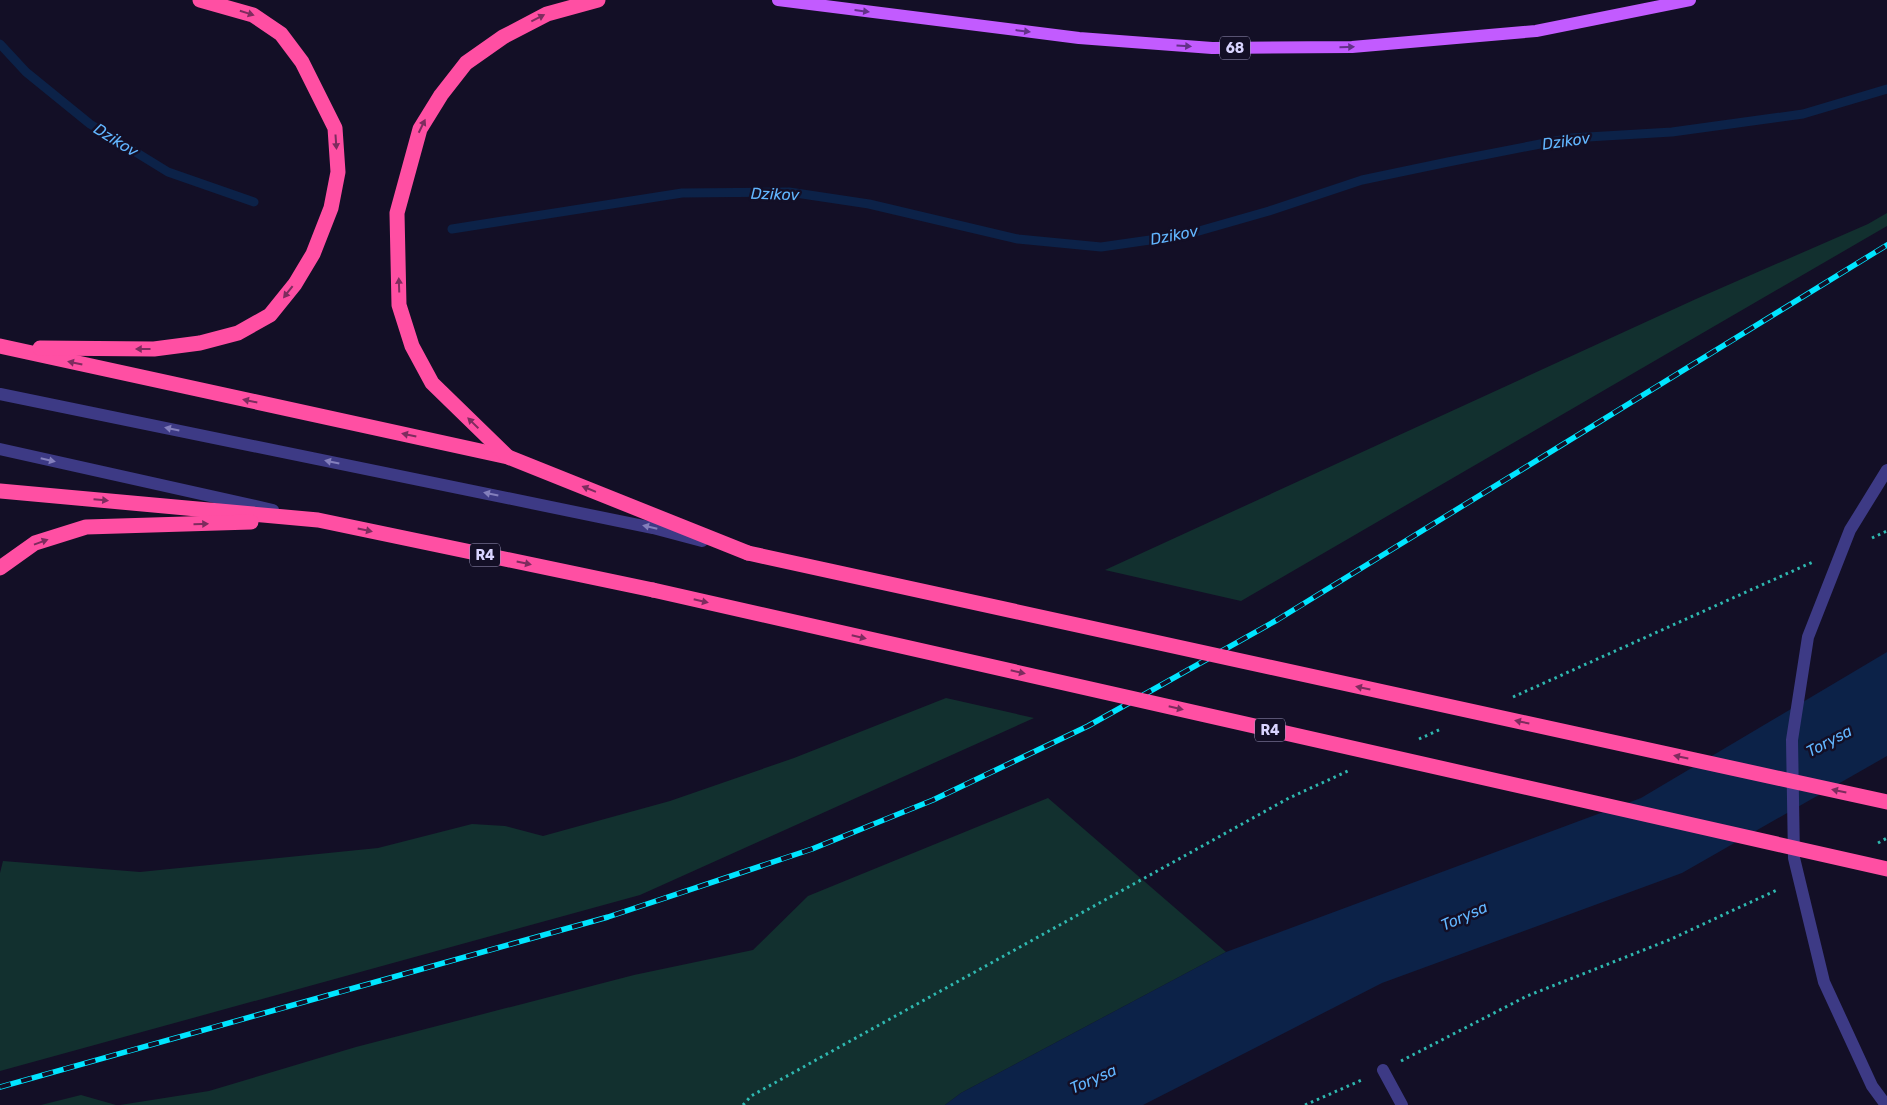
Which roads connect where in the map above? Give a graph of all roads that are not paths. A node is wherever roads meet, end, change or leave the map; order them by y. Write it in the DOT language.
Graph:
graph roads {
  1 [pos="200,0"];
  2 [pos="598,0"];
  3 [pos="778,0"];
  4 [pos="1690,0"];
  5 [pos="4,347"];
  6 [pos="0,394"];
  7 [pos="0,449"];
  8 [pos="508,457"];
  9 [pos="1887,470"];
  10 [pos="0,491"];
  11 [pos="318,520"];
  12 [pos="748,553"];
  13 [pos="0,568"];
  14 [pos="1887,802"];
  15 [pos="1887,869"];
  16 [pos="1383,1070"];
  17 [pos="1402,1105"];
  18 [pos="1886,1105"];
  1 -- 5 [label="highway, one-way"];
  8 -- 2 [label="highway, one-way"];
  3 -- 4 [label="main road, 68, one-way"];
  8 -- 5 [label="highway, one-way"];
  12 -- 6 [label="lane, one-way"];
  7 -- 11 [label="lane, R4, one-way"];
  12 -- 8 [label="highway, one-way"];
  9 -- 18 [label="lane, bridge"];
  10 -- 11 [label="highway, one-way"];
  13 -- 11 [label="highway, one-way"];
  11 -- 15 [label="highway, R4, one-way, bridge"];
  14 -- 12 [label="highway, one-way, bridge"];
  16 -- 17 [label="lane"];
}
